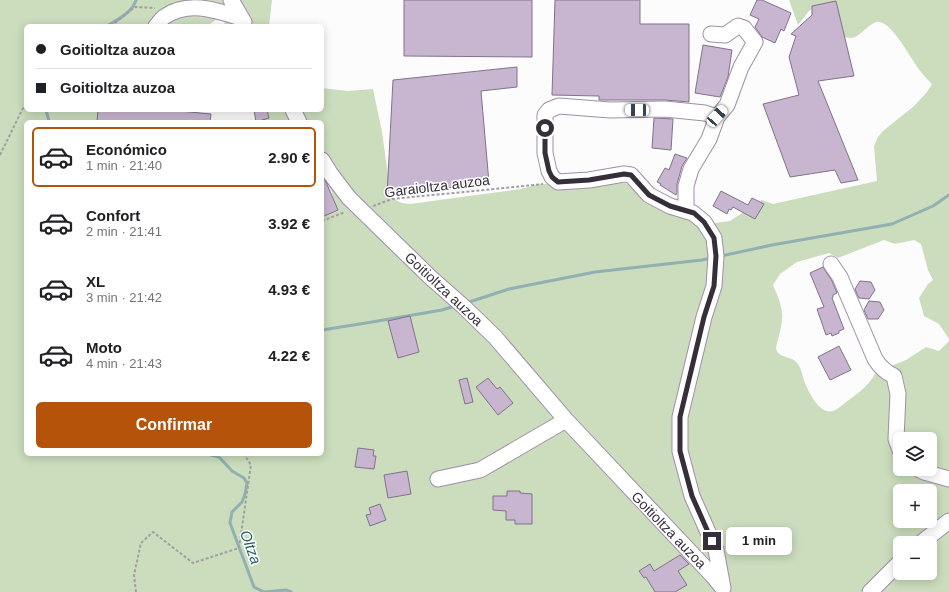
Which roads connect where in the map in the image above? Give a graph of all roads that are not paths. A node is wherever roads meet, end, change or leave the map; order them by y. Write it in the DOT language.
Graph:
graph roads {
  1 [pos="231,0"];
  2 [pos="244,22"];
  3 [pos="158,24"];
  4 [pos="712,34"];
  5 [pos="717,116"];
  6 [pos="324,163"];
  7 [pos="686,211"];
  8 [pos="830,264"];
  9 [pos="566,420"];
  10 [pos="896,432"];
  11 [pos="937,476"];
  12 [pos="438,479"];
  13 [pos="949,479"];
  14 [pos="949,521"];
  15 [pos="931,536"];
  16 [pos="893,569"];
  17 [pos="725,590"];
  18 [pos="870,592"];
  1 -- 2 [label="street"];
  2 -- 3 [label="street"];
  4 -- 5 [label="street"];
  5 -- 7 [label="street"];
  5 -- 7 [label="street, Goitioltza auzoa"];
  6 -- 9 [label="street, Goitioltza auzoa"];
  7 -- 17 [label="street, Goitioltza auzoa"];
  8 -- 10 [label="street"];
  9 -- 12 [label="street"];
  9 -- 17 [label="street, Goitioltza auzoa"];
  11 -- 13 [label="street"];
  14 -- 15 [label="street"];
  16 -- 18 [label="street"];
}
